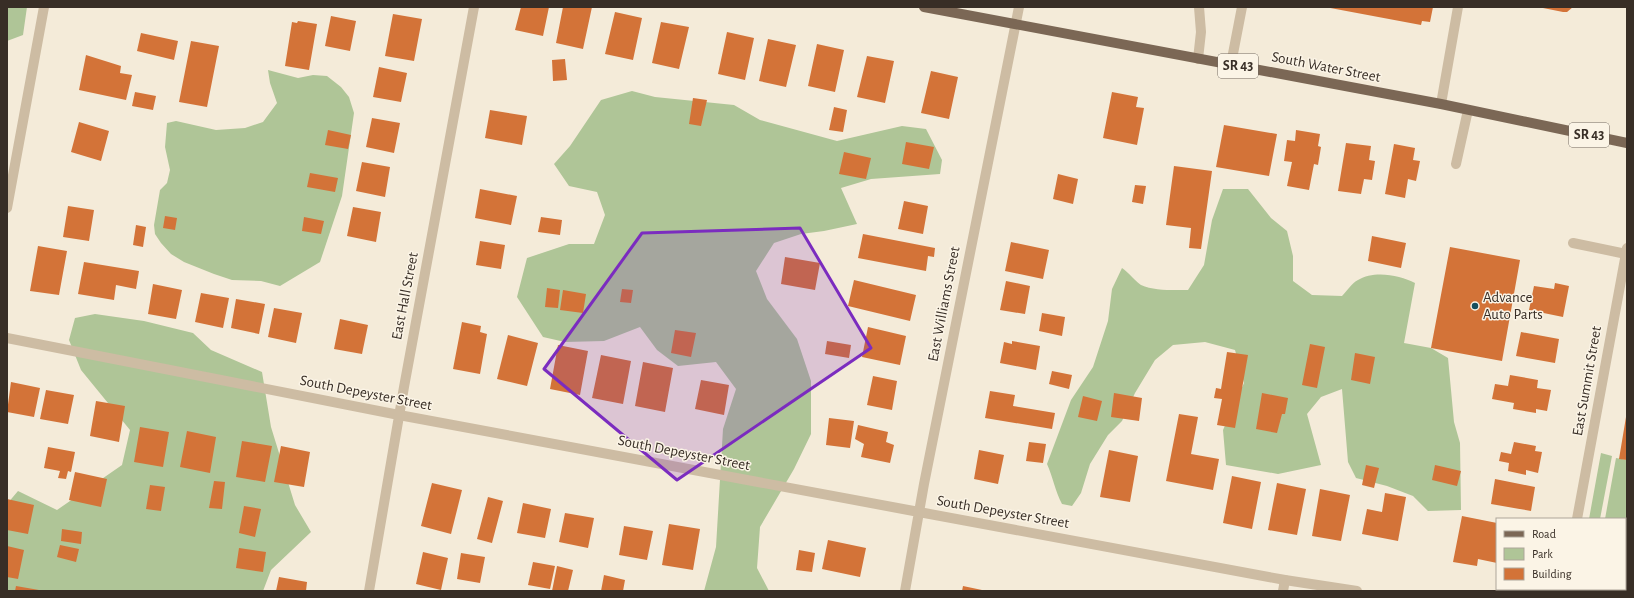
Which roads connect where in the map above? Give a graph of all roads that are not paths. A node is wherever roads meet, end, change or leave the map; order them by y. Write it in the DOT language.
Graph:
graph roads {
  1 [pos="44,7"];
  2 [pos="474,7"];
  3 [pos="924,7"];
  4 [pos="1019,7"];
  5 [pos="1199,7"];
  6 [pos="1242,7"];
  7 [pos="1458,7"];
  8 [pos="1016,24"];
  9 [pos="1198,59"];
  10 [pos="1231,64"];
  11 [pos="1441,104"];
  12 [pos="1468,110"];
  13 [pos="1627,144"];
  14 [pos="1456,164"];
  15 [pos="7,206"];
  16 [pos="1573,243"];
  17 [pos="1626,251"];
  18 [pos="7,338"];
  19 [pos="399,414"];
  20 [pos="918,512"];
  21 [pos="1577,518"];
  22 [pos="1285,580"];
  23 [pos="369,591"];
  24 [pos="905,591"];
  25 [pos="1283,591"];
  26 [pos="1357,591"];
  1 -- 15 [label="street"];
  2 -- 19 [label="street, East Hall Street"];
  3 -- 8 [label="main road, South Water Street / SR 43"];
  4 -- 8 [label="street, East Williams Street"];
  5 -- 9 [label="street"];
  6 -- 10 [label="street"];
  7 -- 11 [label="street"];
  8 -- 9 [label="main road, South Water Street / SR 43"];
  8 -- 20 [label="street, East Williams Street"];
  9 -- 10 [label="main road, South Water Street / SR 43"];
  10 -- 11 [label="main road, South Water Street / SR 43"];
  11 -- 12 [label="main road, South Water Street / SR 43"];
  12 -- 13 [label="main road, South Water Street / SR 43"];
  12 -- 14 [label="street"];
  16 -- 17 [label="street"];
  17 -- 21 [label="street, East Summit Street"];
  18 -- 19 [label="street, South Depeyster Street"];
  19 -- 20 [label="street, South Depeyster Street"];
  19 -- 23 [label="street, East Hall Street"];
  20 -- 22 [label="street, South Depeyster Street"];
  20 -- 24 [label="street, East Williams Street"];
  22 -- 25 [label="street"];
  22 -- 26 [label="street, South Depeyster Street"];
}
